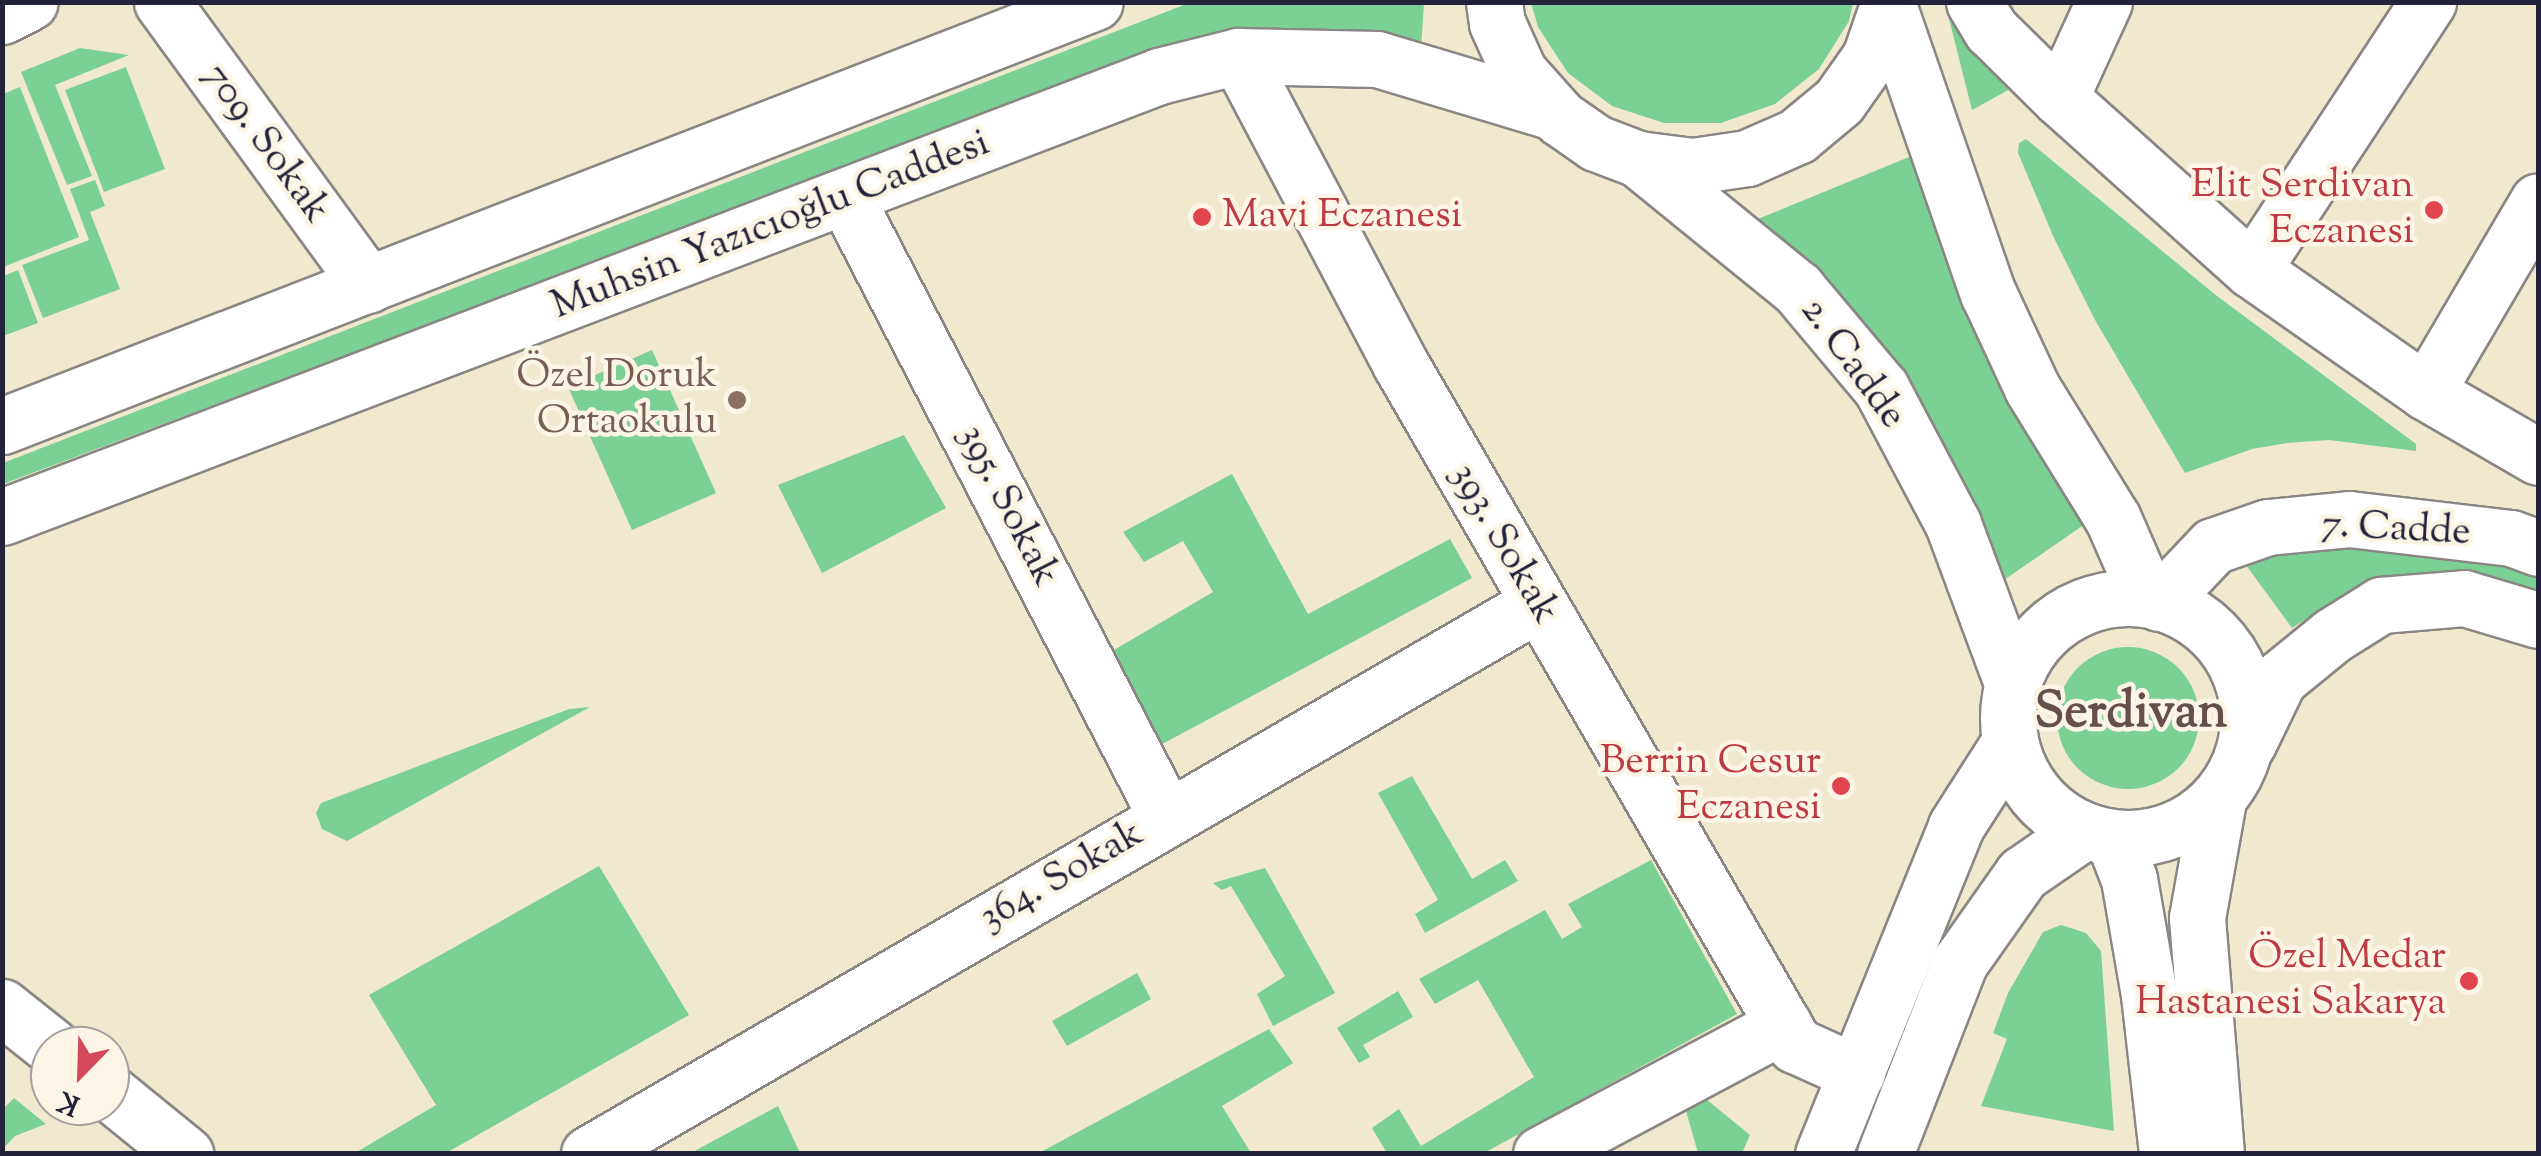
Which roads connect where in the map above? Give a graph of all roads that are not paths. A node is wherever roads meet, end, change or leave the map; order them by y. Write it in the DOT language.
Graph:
graph roads {
  1 [pos="30,2"];
  2 [pos="162,2"];
  3 [pos="1096,2"];
  4 [pos="1494,2"];
  5 [pos="1974,2"];
  6 [pos="2104,2"];
  7 [pos="2428,2"];
  8 [pos="1888,4"];
  9 [pos="2,16"];
  10 [pos="1238,56"];
  11 [pos="2060,98"];
  12 [pos="1554,112"];
  13 [pos="1638,159"];
  14 [pos="846,198"];
  15 [pos="2538,202"];
  16 [pos="2252,270"];
  17 [pos="368,284"];
  18 [pos="2426,392"];
  19 [pos="2,426"];
  20 [pos="2538,457"];
  21 [pos="2,517"];
  22 [pos="2538,548"];
  23 [pos="2154,601"];
  24 [pos="1537,604"];
  25 [pos="2538,620"];
  26 [pos="2012,683"];
  27 [pos="2009,743"];
  28 [pos="2246,745"];
  29 [pos="2218,800"];
  30 [pos="1166,816"];
  31 [pos="2098,834"];
  32 [pos="2,1007"];
  33 [pos="1784,1025"];
  34 [pos="30,1029"];
  35 [pos="1856,1073"];
  36 [pos="130,1109"];
  37 [pos="185,1154"];
  38 [pos="589,1154"];
  39 [pos="1541,1154"];
  40 [pos="1822,1154"];
  41 [pos="1885,1154"];
  42 [pos="2167,1154"];
  43 [pos="2216,1154"];
  1 -- 9 [label="main road"];
  2 -- 17 [label="main road, 709. Sokak"];
  3 -- 17 [label="main road"];
  4 -- 12 [label="main road"];
  5 -- 11 [label="main road"];
  6 -- 11 [label="main road"];
  7 -- 16 [label="main road"];
  8 -- 13 [label="main road"];
  8 -- 23 [label="main road"];
  10 -- 12 [label="main road, Muhsin Yazıcıoğlu Caddesi"];
  10 -- 14 [label="main road, Muhsin Yazıcıoğlu Caddesi"];
  10 -- 24 [label="main road, 393. Sokak"];
  11 -- 16 [label="main road"];
  12 -- 13 [label="main road"];
  13 -- 26 [label="main road, 2. Cadde"];
  14 -- 21 [label="main road, Muhsin Yazıcıoğlu Caddesi"];
  14 -- 30 [label="main road, 395. Sokak"];
  15 -- 18 [label="main road"];
  16 -- 18 [label="main road"];
  17 -- 19 [label="main road"];
  18 -- 20 [label="main road"];
  22 -- 23 [label="main road, 7. Cadde"];
  23 -- 26 [label="main road"];
  23 -- 28 [label="main road"];
  24 -- 30 [label="main road, 364. Sokak"];
  24 -- 33 [label="main road, 393. Sokak"];
  25 -- 28 [label="main road, 7. Cadde"];
  26 -- 27 [label="main road"];
  27 -- 31 [label="main road"];
  27 -- 35 [label="main road"];
  28 -- 29 [label="main road"];
  29 -- 31 [label="main road"];
  29 -- 43 [label="main road"];
  30 -- 38 [label="main road, 364. Sokak"];
  31 -- 41 [label="main road"];
  31 -- 42 [label="main road"];
  32 -- 34 [label="main road"];
  33 -- 35 [label="main road, 393. Sokak"];
  33 -- 39 [label="main road"];
  35 -- 40 [label="main road"];
  36 -- 37 [label="main road"];
}
